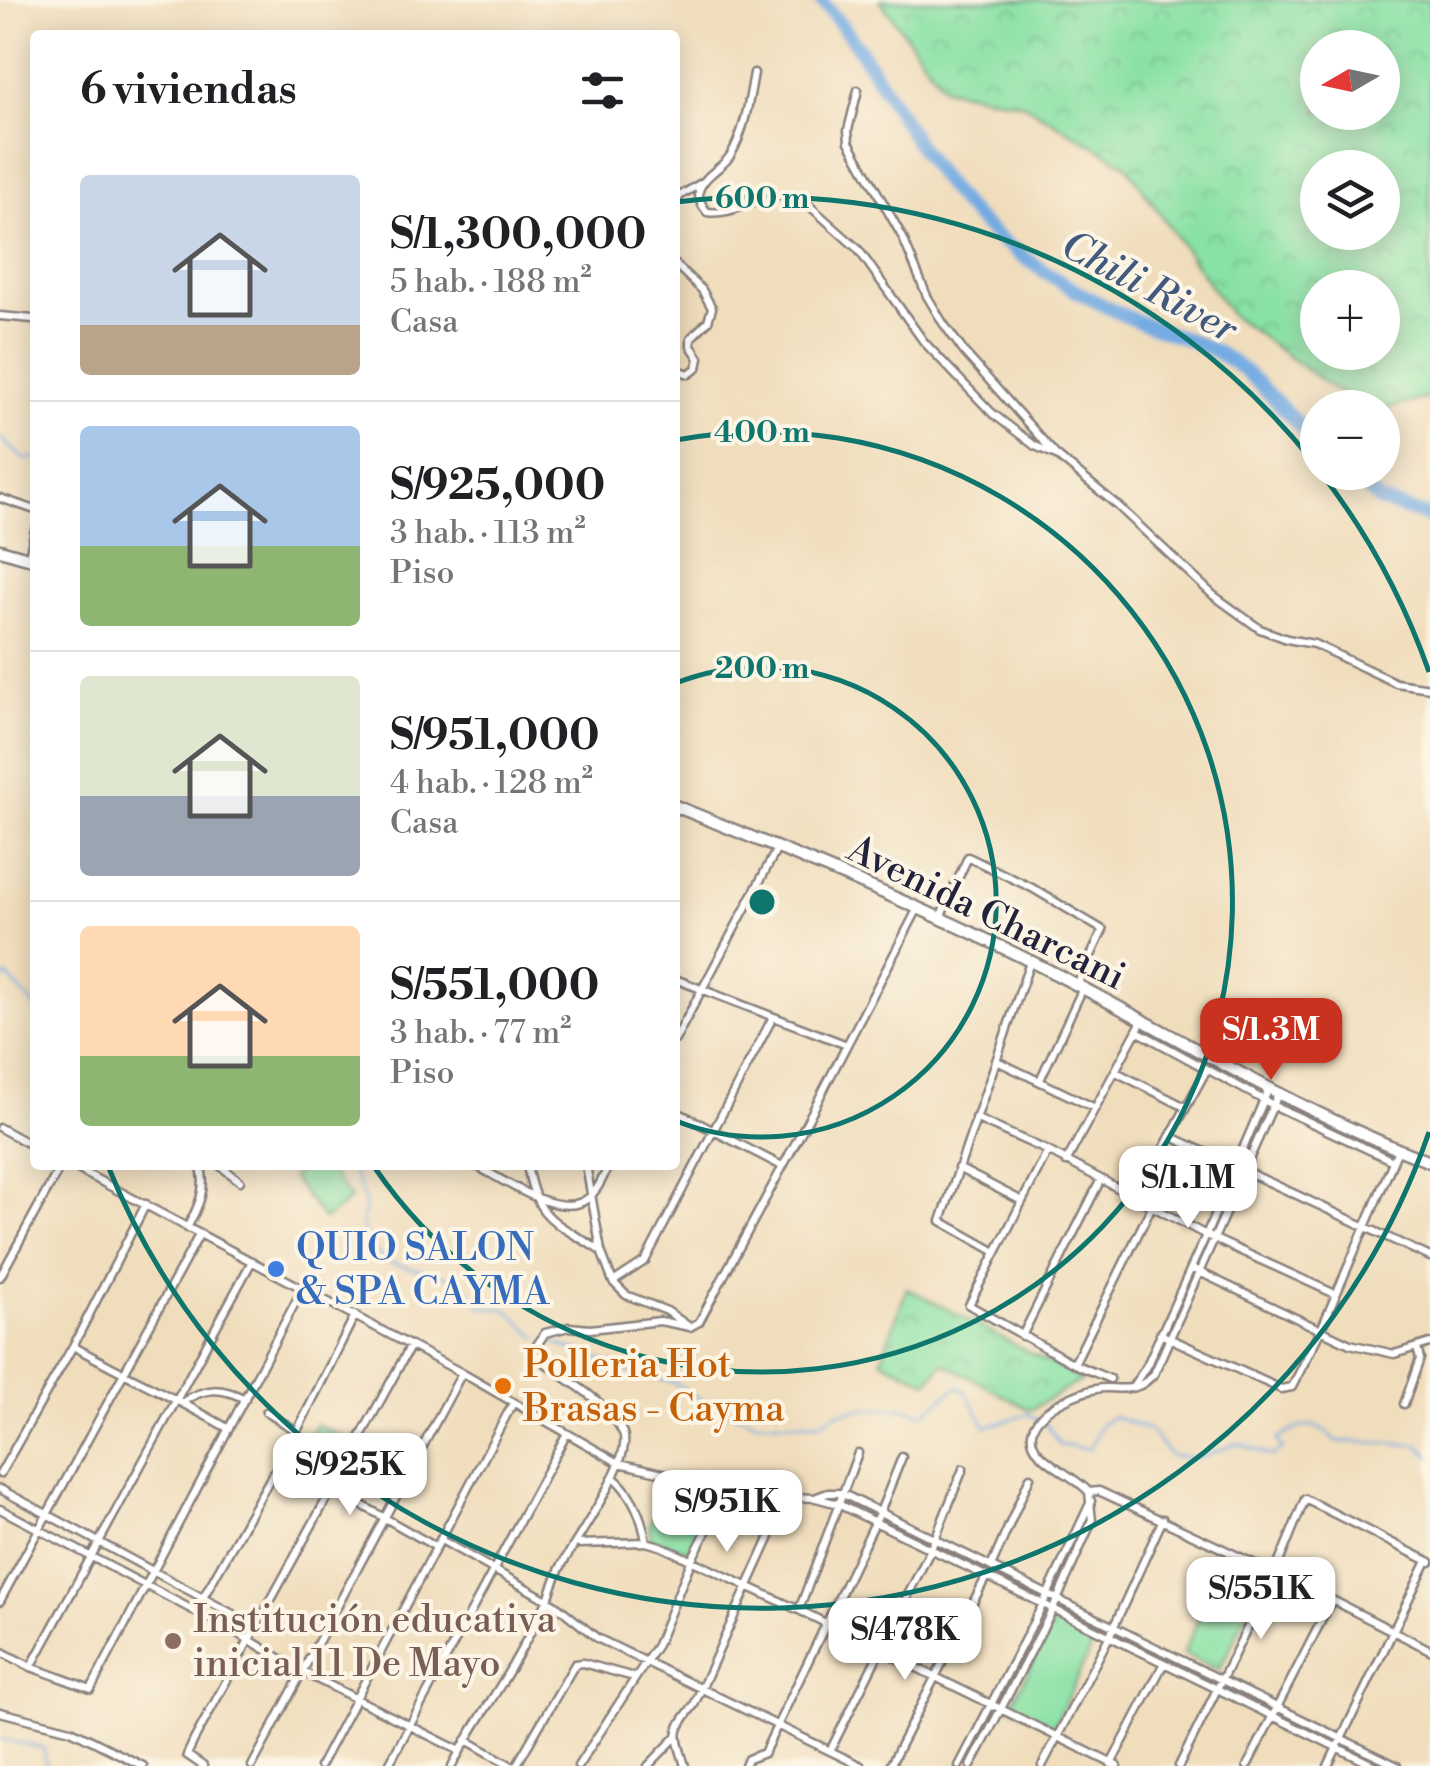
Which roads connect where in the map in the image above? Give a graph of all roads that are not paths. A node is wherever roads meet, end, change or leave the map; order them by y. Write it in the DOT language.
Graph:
graph roads {
  1 [pos="754,72"];
  2 [pos="858,90"];
  3 [pos="704,182"];
  4 [pos="680,198"];
  5 [pos="680,269"];
  6 [pos="0,316"];
  7 [pos="30,319"];
  8 [pos="680,371"];
  9 [pos="1055,454"];
  10 [pos="0,498"];
  11 [pos="30,508"];
  12 [pos="0,550"];
  13 [pos="30,558"];
  14 [pos="1430,688"];
  15 [pos="680,808"];
  16 [pos="778,847"];
  17 [pos="918,908"];
  18 [pos="940,918"];
  19 [pos="1030,962"];
  20 [pos="680,981"];
  21 [pos="1080,986"];
  22 [pos="702,990"];
  23 [pos="773,1017"];
  24 [pos="1139,1026"];
  25 [pos="680,1031"];
  26 [pos="847,1045"];
  27 [pos="997,1060"];
  28 [pos="1207,1068"];
  29 [pos="1116,1072"];
  30 [pos="1040,1080"];
  31 [pos="1274,1089"];
  32 [pos="1264,1100"];
  33 [pos="1273,1104"];
  34 [pos="1185,1107"];
  35 [pos="1095,1108"];
  36 [pos="680,1114"];
  37 [pos="975,1118"];
  38 [pos="0,1128"];
  39 [pos="714,1131"];
  40 [pos="1170,1136"];
  41 [pos="30,1144"];
  42 [pos="1048,1151"];
  43 [pos="1395,1156"];
  44 [pos="1066,1162"];
  45 [pos="1430,1162"];
  46 [pos="782,1166"];
  47 [pos="1234,1167"];
  48 [pos="958,1168"];
  49 [pos="58,1170"];
  50 [pos="80,1170"];
  51 [pos="201,1170"];
  52 [pos="226,1170"];
  53 [pos="484,1170"];
  54 [pos="528,1170"];
  55 [pos="587,1170"];
  56 [pos="606,1170"];
  57 [pos="1244,1172"];
  58 [pos="1100,1180"];
  59 [pos="240,1181"];
  60 [pos="532,1196"];
  61 [pos="590,1196"];
  62 [pos="1136,1199"];
  63 [pos="1022,1202"];
  64 [pos="146,1204"];
  65 [pos="1151,1208"];
  66 [pos="187,1228"];
  67 [pos="1364,1229"];
  68 [pos="198,1235"];
  69 [pos="1206,1235"];
  70 [pos="1215,1240"];
  71 [pos="601,1251"];
  72 [pos="996,1252"];
  73 [pos="1430,1257"];
  74 [pos="252,1261"];
  75 [pos="1190,1268"];
  76 [pos="1201,1273"];
  77 [pos="0,1277"];
  78 [pos="614,1282"];
  79 [pos="303,1288"];
  80 [pos="1335,1294"];
  81 [pos="355,1314"];
  82 [pos="690,1327"];
  83 [pos="1320,1332"];
  84 [pos="1160,1334"];
  85 [pos="1022,1336"];
  86 [pos="1170,1338"];
  87 [pos="1430,1343"];
  88 [pos="411,1345"];
  89 [pos="72,1346"];
  90 [pos="1417,1348"];
  91 [pos="1074,1364"];
  92 [pos="122,1373"];
  93 [pos="462,1373"];
  94 [pos="1110,1380"];
  95 [pos="1131,1389"];
  96 [pos="245,1398"];
  97 [pos="180,1400"];
  98 [pos="513,1403"];
  99 [pos="1404,1404"];
  100 [pos="266,1412"];
  101 [pos="229,1430"];
  102 [pos="297,1430"];
  103 [pos="566,1435"];
  104 [pos="858,1452"];
  105 [pos="902,1457"];
  106 [pos="278,1461"];
  107 [pos="619,1462"];
  108 [pos="963,1469"];
  109 [pos="0,1474"];
  110 [pos="1030,1476"];
  111 [pos="612,1478"];
  112 [pos="332,1488"];
  113 [pos="729,1488"];
  114 [pos="0,1489"];
  115 [pos="841,1493"];
  116 [pos="1090,1496"];
  117 [pos="788,1497"];
  118 [pos="816,1498"];
  119 [pos="838,1504"];
  120 [pos="0,1508"];
  121 [pos="880,1512"];
  122 [pos="46,1514"];
  123 [pos="385,1516"];
  124 [pos="1163,1519"];
  125 [pos="874,1521"];
  126 [pos="38,1529"];
  127 [pos="935,1538"];
  128 [pos="97,1542"];
  129 [pos="646,1542"];
  130 [pos="438,1543"];
  131 [pos="577,1544"];
  132 [pos="930,1549"];
  133 [pos="89,1557"];
  134 [pos="692,1558"];
  135 [pos="1428,1561"];
  136 [pos="991,1567"];
  137 [pos="493,1570"];
  138 [pos="151,1572"];
  139 [pos="1274,1572"];
  140 [pos="986,1576"];
  141 [pos="746,1584"];
  142 [pos="143,1587"];
  143 [pos="1047,1594"];
  144 [pos="202,1598"];
  145 [pos="1057,1599"];
  146 [pos="548,1600"];
  147 [pos="1332,1600"];
  148 [pos="0,1601"];
  149 [pos="1043,1604"];
  150 [pos="1053,1609"];
  151 [pos="799,1610"];
  152 [pos="195,1612"];
  153 [pos="826,1624"];
  154 [pos="255,1626"];
  155 [pos="1113,1628"];
  156 [pos="1395,1633"];
  157 [pos="1109,1637"];
  158 [pos="248,1639"];
  159 [pos="1430,1650"];
  160 [pos="0,1651"];
  161 [pos="880,1651"];
  162 [pos="645,1660"];
  163 [pos="1164,1664"];
  164 [pos="31,1667"];
  165 [pos="301,1671"];
  166 [pos="934,1677"];
  167 [pos="634,1678"];
  168 [pos="1223,1680"];
  169 [pos="700,1688"];
  170 [pos="1218,1690"];
  171 [pos="354,1698"];
  172 [pos="991,1704"];
  173 [pos="1277,1707"];
  174 [pos="1000,1708"];
  175 [pos="0,1712"];
  176 [pos="1273,1716"];
  177 [pos="410,1726"];
  178 [pos="777,1726"];
  179 [pos="1057,1737"];
  180 [pos="675,1738"];
  181 [pos="1343,1739"];
  182 [pos="466,1740"];
  183 [pos="1338,1748"];
  184 [pos="460,1751"];
  185 [pos="830,1752"];
  186 [pos="188,1755"];
  187 [pos="747,1762"];
  188 [pos="1113,1765"];
  189 [pos="143,1766"];
  190 [pos="182,1766"];
  191 [pos="203,1766"];
  192 [pos="252,1766"];
  193 [pos="320,1766"];
  194 [pos="388,1766"];
  195 [pos="452,1766"];
  196 [pos="514,1766"];
  197 [pos="578,1766"];
  198 [pos="648,1766"];
  199 [pos="685,1766"];
  200 [pos="762,1766"];
  201 [pos="860,1766"];
  202 [pos="890,1766"];
  203 [pos="958,1766"];
  204 [pos="971,1766"];
  205 [pos="1042,1766"];
  206 [pos="1179,1766"];
  207 [pos="1246,1766"];
  208 [pos="1328,1766"];
  209 [pos="1375,1766"];
  210 [pos="1397,1766"];
  1 -- 3 [label="street"];
  2 -- 9 [label="street"];
  3 -- 4 [label="street"];
  3 -- 9 [label="street"];
  5 -- 8 [label="street"];
  6 -- 7 [label="street"];
  9 -- 14 [label="street"];
  10 -- 11 [label="street"];
  12 -- 13 [label="main road"];
  15 -- 16 [label="main road, Avenida Charcani"];
  16 -- 17 [label="main road, Avenida Charcani"];
  16 -- 22 [label="street"];
  17 -- 18 [label="main road, Avenida Charcani"];
  17 -- 26 [label="street"];
  18 -- 19 [label="main road, Avenida Charcani"];
  18 -- 21 [label="street"];
  19 -- 21 [label="main road, Avenida Charcani"];
  19 -- 27 [label="street"];
  20 -- 22 [label="street"];
  21 -- 24 [label="main road, Avenida Charcani"];
  21 -- 30 [label="street"];
  22 -- 23 [label="street"];
  22 -- 25 [label="street"];
  23 -- 26 [label="street"];
  23 -- 39 [label="street"];
  24 -- 28 [label="street"];
  24 -- 29 [label="street"];
  24 -- 31 [label="main road, Avenida Charcani"];
  26 -- 46 [label="street"];
  27 -- 30 [label="street"];
  27 -- 37 [label="street"];
  28 -- 32 [label="street"];
  28 -- 34 [label="street"];
  29 -- 34 [label="street"];
  29 -- 35 [label="street"];
  30 -- 35 [label="street"];
  31 -- 32 [label="street"];
  31 -- 33 [label="street"];
  31 -- 43 [label="main road, Avenida Charcani"];
  32 -- 33 [label="street"];
  32 -- 47 [label="street"];
  33 -- 43 [label="street"];
  33 -- 57 [label="street"];
  34 -- 40 [label="street"];
  35 -- 44 [label="street"];
  36 -- 39 [label="street"];
  37 -- 42 [label="street"];
  37 -- 48 [label="street"];
  38 -- 41 [label="street"];
  39 -- 46 [label="street"];
  39 -- 78 [label="street"];
  40 -- 47 [label="street"];
  40 -- 62 [label="street"];
  42 -- 44 [label="street"];
  42 -- 63 [label="street"];
  43 -- 45 [label="main road, Avenida Charcani"];
  43 -- 67 [label="street"];
  44 -- 58 [label="street"];
  46 -- 82 [label="street"];
  47 -- 57 [label="street"];
  47 -- 69 [label="street"];
  48 -- 63 [label="street"];
  48 -- 72 [label="street"];
  49 -- 77 [label="street"];
  50 -- 64 [label="street"];
  51 -- 66 [label="street"];
  52 -- 59 [label="street"];
  53 -- 60 [label="street"];
  54 -- 60 [label="street"];
  55 -- 61 [label="street"];
  56 -- 61 [label="street"];
  57 -- 67 [label="street"];
  57 -- 70 [label="street"];
  58 -- 62 [label="street"];
  58 -- 85 [label="street"];
  60 -- 61 [label="street"];
  60 -- 71 [label="street"];
  61 -- 71 [label="street"];
  62 -- 65 [label="street"];
  63 -- 72 [label="street"];
  64 -- 66 [label="street"];
  64 -- 89 [label="street"];
  65 -- 69 [label="street"];
  65 -- 91 [label="street"];
  66 -- 68 [label="street"];
  67 -- 73 [label="street"];
  67 -- 80 [label="street"];
  68 -- 74 [label="street"];
  68 -- 92 [label="street"];
  69 -- 70 [label="street"];
  69 -- 75 [label="street"];
  70 -- 76 [label="street"];
  70 -- 80 [label="street"];
  71 -- 78 [label="street"];
  72 -- 85 [label="street"];
  74 -- 79 [label="street"];
  74 -- 97 [label="street"];
  75 -- 76 [label="street"];
  75 -- 84 [label="street"];
  76 -- 83 [label="street"];
  76 -- 86 [label="street"];
  78 -- 82 [label="street"];
  79 -- 81 [label="street"];
  79 -- 96 [label="street"];
  80 -- 83 [label="street"];
  81 -- 88 [label="street"];
  81 -- 102 [label="street"];
  82 -- 107 [label="street"];
  83 -- 86 [label="street"];
  83 -- 90 [label="street"];
  84 -- 86 [label="street"];
  84 -- 95 [label="street"];
  85 -- 91 [label="street"];
  86 -- 95 [label="street"];
  87 -- 90 [label="street"];
  88 -- 93 [label="street"];
  88 -- 112 [label="street"];
  89 -- 92 [label="street"];
  89 -- 109 [label="street"];
  90 -- 99 [label="street"];
  91 -- 94 [label="street"];
  92 -- 97 [label="street"];
  92 -- 122 [label="street"];
  93 -- 98 [label="street"];
  93 -- 123 [label="street"];
  95 -- 116 [label="street"];
  96 -- 97 [label="street"];
  96 -- 101 [label="street"];
  97 -- 101 [label="street"];
  97 -- 128 [label="street"];
  98 -- 103 [label="street"];
  98 -- 130 [label="street"];
  100 -- 102 [label="street"];
  101 -- 138 [label="street"];
  102 -- 106 [label="street"];
  103 -- 107 [label="street"];
  103 -- 137 [label="street"];
  104 -- 115 [label="street"];
  105 -- 121 [label="street"];
  106 -- 112 [label="street"];
  106 -- 144 [label="street"];
  107 -- 111 [label="street"];
  107 -- 113 [label="street"];
  108 -- 127 [label="street"];
  110 -- 136 [label="street"];
  111 -- 129 [label="street"];
  111 -- 131 [label="street"];
  112 -- 123 [label="street"];
  112 -- 154 [label="street"];
  113 -- 117 [label="street"];
  113 -- 134 [label="street"];
  114 -- 122 [label="street"];
  115 -- 118 [label="street"];
  115 -- 119 [label="street"];
  115 -- 121 [label="street"];
  116 -- 124 [label="street"];
  116 -- 143 [label="street"];
  116 -- 145 [label="street"];
  117 -- 118 [label="street"];
  117 -- 141 [label="street"];
  118 -- 119 [label="street"];
  119 -- 125 [label="street"];
  119 -- 151 [label="street"];
  120 -- 126 [label="street"];
  121 -- 125 [label="street"];
  121 -- 127 [label="street"];
  122 -- 126 [label="street"];
  122 -- 128 [label="street"];
  123 -- 130 [label="street"];
  123 -- 165 [label="street"];
  124 -- 139 [label="street"];
  124 -- 155 [label="street"];
  125 -- 132 [label="street"];
  125 -- 153 [label="street"];
  126 -- 133 [label="street"];
  126 -- 148 [label="street"];
  127 -- 132 [label="street"];
  127 -- 136 [label="street"];
  128 -- 133 [label="street"];
  128 -- 138 [label="street"];
  129 -- 131 [label="street"];
  129 -- 134 [label="street"];
  130 -- 137 [label="street"];
  130 -- 171 [label="street"];
  131 -- 146 [label="street"];
  132 -- 140 [label="street"];
  132 -- 161 [label="street"];
  133 -- 142 [label="street"];
  133 -- 164 [label="street"];
  134 -- 141 [label="street"];
  134 -- 162 [label="street"];
  135 -- 139 [label="street"];
  135 -- 156 [label="street"];
  136 -- 143 [label="street"];
  137 -- 146 [label="street"];
  137 -- 177 [label="street"];
  138 -- 142 [label="street"];
  138 -- 144 [label="street"];
  139 -- 147 [label="street"];
  139 -- 168 [label="street"];
  140 -- 149 [label="street"];
  140 -- 166 [label="street"];
  141 -- 151 [label="street"];
  141 -- 169 [label="street"];
  142 -- 152 [label="street"];
  142 -- 164 [label="street"];
  143 -- 145 [label="street"];
  143 -- 149 [label="street"];
  144 -- 152 [label="street"];
  144 -- 154 [label="street"];
  145 -- 150 [label="street"];
  145 -- 155 [label="street"];
  146 -- 162 [label="street"];
  146 -- 182 [label="street"];
  147 -- 156 [label="street"];
  147 -- 173 [label="street"];
  149 -- 150 [label="street"];
  149 -- 172 [label="street"];
  150 -- 157 [label="street"];
  150 -- 174 [label="street"];
  151 -- 153 [label="street"];
  152 -- 158 [label="street"];
  153 -- 161 [label="street"];
  153 -- 178 [label="street"];
  154 -- 158 [label="street"];
  155 -- 157 [label="street"];
  155 -- 168 [label="street"];
  156 -- 159 [label="street"];
  156 -- 181 [label="street"];
  157 -- 163 [label="street"];
  157 -- 179 [label="street"];
  158 -- 165 [label="street"];
  158 -- 186 [label="street"];
  160 -- 164 [label="street"];
  161 -- 166 [label="street"];
  161 -- 185 [label="street"];
  162 -- 167 [label="street"];
  162 -- 169 [label="street"];
  163 -- 170 [label="street"];
  163 -- 188 [label="street"];
  165 -- 171 [label="street"];
  165 -- 192 [label="street"];
  166 -- 172 [label="street"];
  166 -- 202 [label="street"];
  167 -- 196 [label="street"];
  167 -- 197 [label="street"];
  168 -- 170 [label="street"];
  168 -- 173 [label="street"];
  169 -- 178 [label="street"];
  169 -- 180 [label="street"];
  170 -- 176 [label="street"];
  170 -- 206 [label="street"];
  171 -- 177 [label="street"];
  171 -- 193 [label="street"];
  172 -- 174 [label="street"];
  172 -- 203 [label="street"];
  173 -- 176 [label="street"];
  173 -- 181 [label="street"];
  174 -- 179 [label="street"];
  174 -- 204 [label="street"];
  175 -- 189 [label="street"];
  176 -- 183 [label="street"];
  176 -- 207 [label="street"];
  177 -- 184 [label="street"];
  177 -- 194 [label="street"];
  178 -- 185 [label="street"];
  178 -- 187 [label="street"];
  179 -- 188 [label="street"];
  179 -- 205 [label="street"];
  180 -- 198 [label="street"];
  180 -- 199 [label="street"];
  181 -- 183 [label="street"];
  181 -- 210 [label="street"];
  182 -- 184 [label="street"];
  182 -- 196 [label="street"];
  183 -- 208 [label="street"];
  183 -- 209 [label="street"];
  184 -- 195 [label="street"];
  185 -- 201 [label="street"];
  186 -- 190 [label="street"];
  186 -- 191 [label="street"];
  187 -- 200 [label="street"];
}
